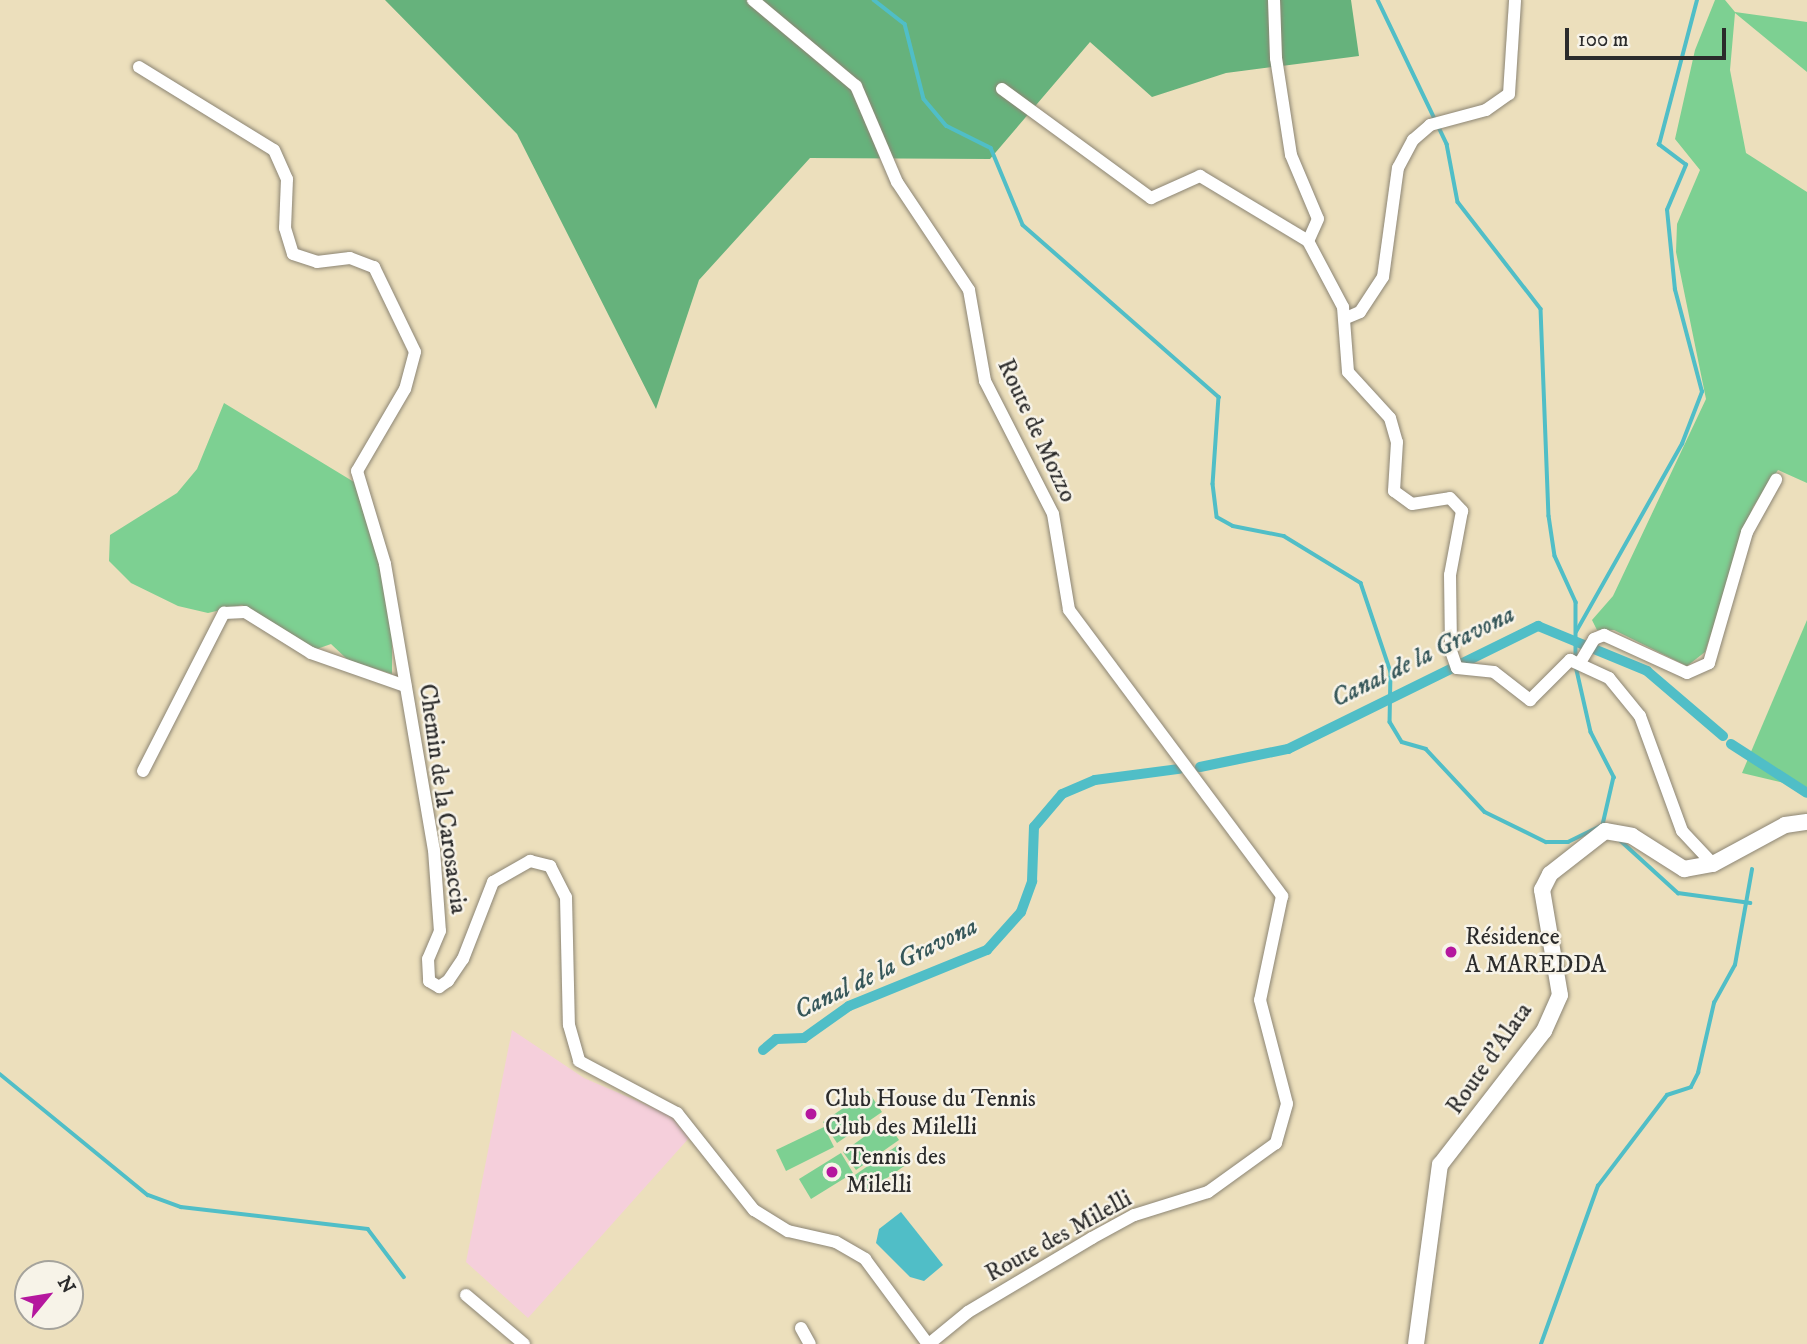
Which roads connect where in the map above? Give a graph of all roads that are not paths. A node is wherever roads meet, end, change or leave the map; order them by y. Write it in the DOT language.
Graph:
graph roads {
  1 [pos="753,0"];
  2 [pos="1275,0"];
  3 [pos="1515,0"];
  4 [pos="139,67"];
  5 [pos="1002,89"];
  6 [pos="1308,241"];
  7 [pos="1346,318"];
  8 [pos="1776,480"];
  9 [pos="1575,661"];
  10 [pos="405,686"];
  11 [pos="143,771"];
  12 [pos="1806,822"];
  13 [pos="1713,864"];
  14 [pos="1279,886"];
  15 [pos="466,1295"];
  16 [pos="801,1328"];
  17 [pos="524,1344"];
  18 [pos="810,1344"];
  19 [pos="928,1344"];
  20 [pos="1416,1344"];
  1 -- 14 [label="street, Route de Mozzo"];
  2 -- 6 [label="street"];
  3 -- 7 [label="street"];
  4 -- 10 [label="street, Chemin de la Carosaccia"];
  5 -- 6 [label="street"];
  6 -- 7 [label="street"];
  7 -- 9 [label="street"];
  8 -- 9 [label="street"];
  9 -- 13 [label="street"];
  10 -- 11 [label="street"];
  10 -- 19 [label="street, Chemin de la Carosaccia"];
  12 -- 13 [label="street, Route d'Alata"];
  13 -- 20 [label="street, Route d'Alata"];
  14 -- 19 [label="street, Route des Milelli"];
  15 -- 17 [label="street"];
  16 -- 18 [label="street"];
}
